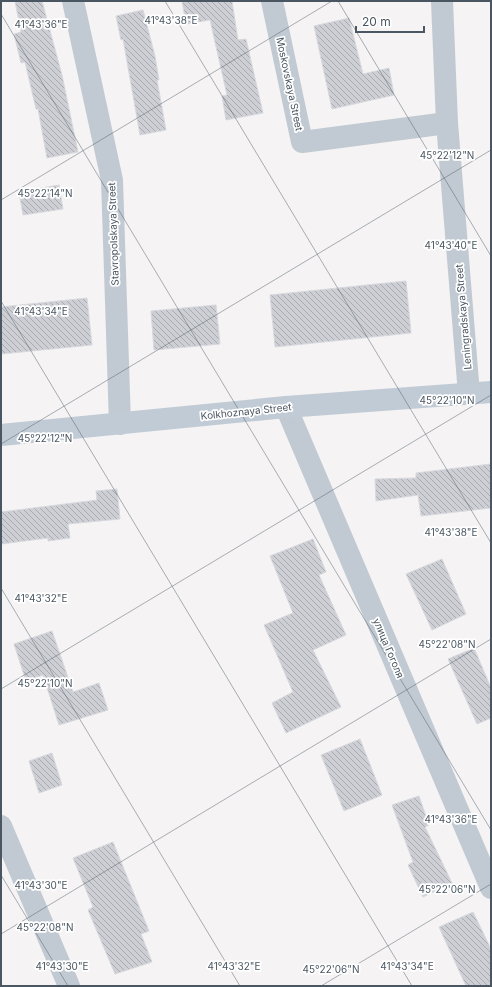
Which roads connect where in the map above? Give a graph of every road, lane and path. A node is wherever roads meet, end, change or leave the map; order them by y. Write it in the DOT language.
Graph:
graph roads {
  1 [pos="72,1"];
  2 [pos="272,1"];
  3 [pos="442,1"];
  4 [pos="446,123"];
  5 [pos="491,392"];
  6 [pos="469,394"];
  7 [pos="286,407"];
  8 [pos="120,424"];
  9 [pos="1,435"];
  10 [pos="1,826"];
  11 [pos="491,888"];
  12 [pos="69,986"];
  1 -- 8 [label="street, Stavropolskaya Street"];
  2 -- 4 [label="street, Moskovskaya Street"];
  3 -- 4 [label="street, Leningradskaya Street"];
  4 -- 6 [label="street, Leningradskaya Street"];
  5 -- 6 [label="main road, Kolkhoznaya Street"];
  6 -- 7 [label="main road, Kolkhoznaya Street"];
  7 -- 8 [label="main road, Kolkhoznaya Street"];
  7 -- 11 [label="street, улица Гоголя"];
  8 -- 9 [label="main road, Kolkhoznaya Street"];
  10 -- 12 [label="street"];
}
